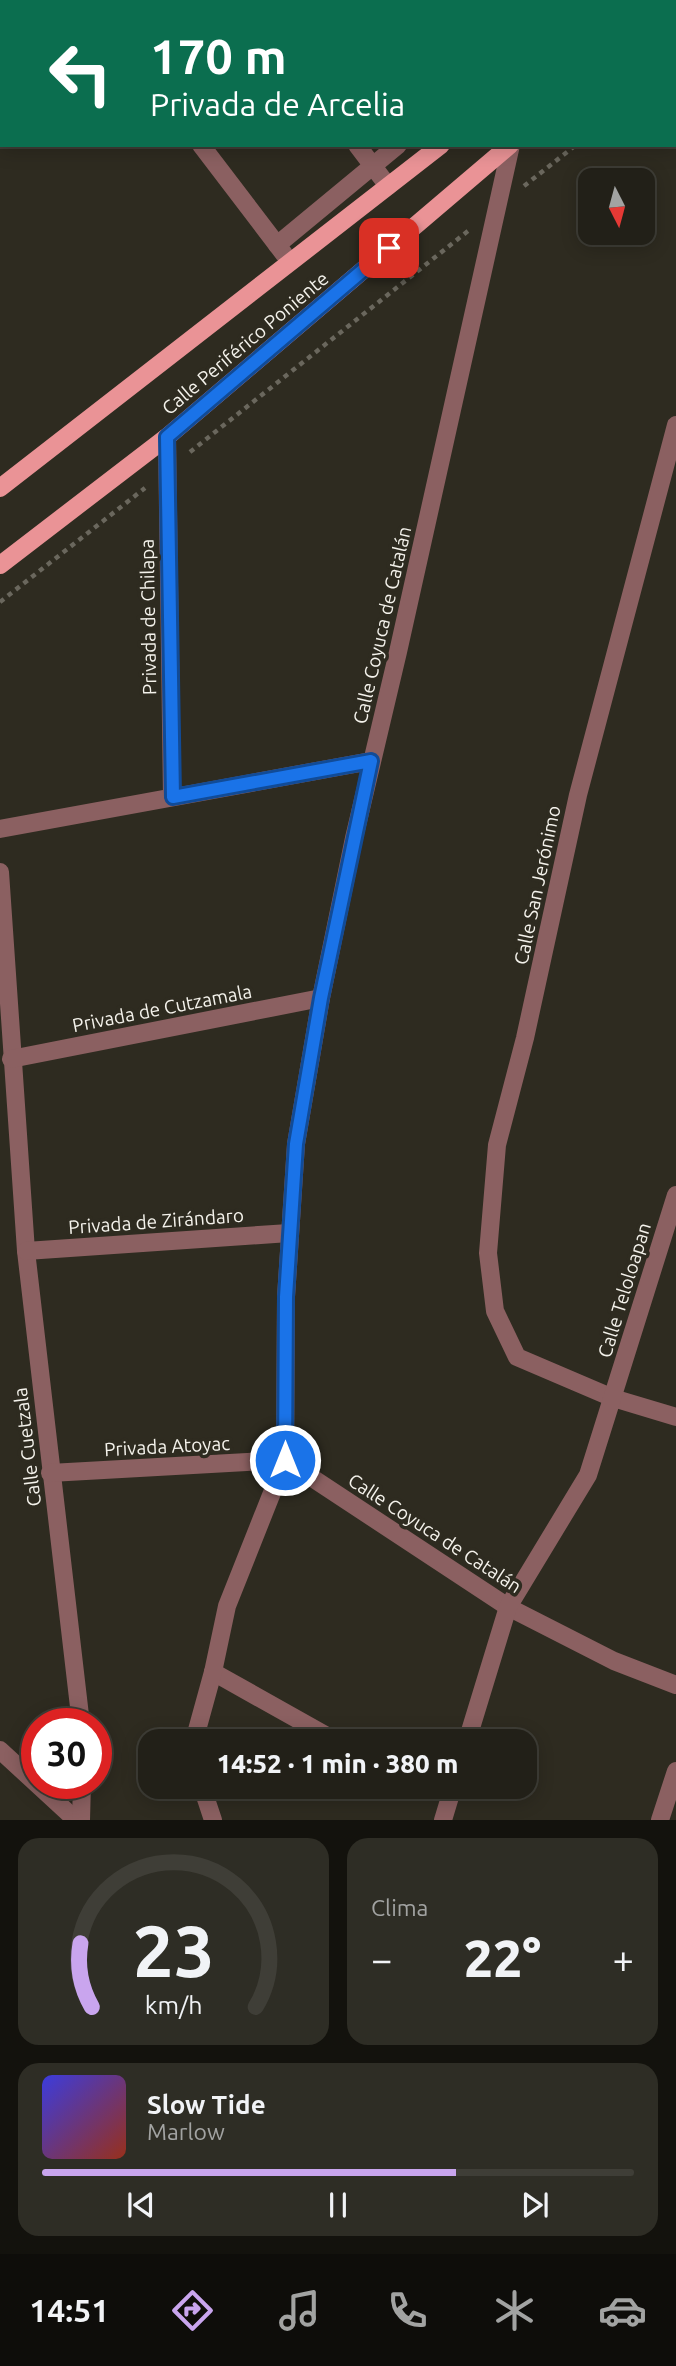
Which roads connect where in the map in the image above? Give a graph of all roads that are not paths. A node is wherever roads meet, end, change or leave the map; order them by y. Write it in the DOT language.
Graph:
graph roads {
  1 [pos="202,147"];
  2 [pos="359,147"];
  3 [pos="396,147"];
  4 [pos="437,147"];
  5 [pos="508,147"];
  6 [pos="510,147"];
  7 [pos="373,166"];
  8 [pos="388,186"];
  9 [pos="276,245"];
  10 [pos="290,262"];
  11 [pos="676,425"];
  12 [pos="167,437"];
  13 [pos="0,488"];
  14 [pos="0,565"];
  15 [pos="371,761"];
  16 [pos="173,797"];
  17 [pos="0,829"];
  18 [pos="0,872"];
  19 [pos="321,998"];
  20 [pos="11,1059"];
  21 [pos="676,1195"];
  22 [pos="289,1233"];
  23 [pos="26,1251"];
  24 [pos="613,1398"];
  25 [pos="676,1417"];
  26 [pos="285,1460"];
  27 [pos="50,1473"];
  28 [pos="508,1607"];
  29 [pos="213,1672"];
  30 [pos="676,1685"];
  31 [pos="79,1708"];
  32 [pos="197,1729"];
  33 [pos="315,1729"];
  34 [pos="471,1729"];
  35 [pos="0,1751"];
  36 [pos="676,1771"];
  37 [pos="80,1799"];
  38 [pos="206,1799"];
  39 [pos="449,1799"];
  40 [pos="78,1820"];
  41 [pos="213,1820"];
  42 [pos="443,1820"];
  43 [pos="660,1820"];
  1 -- 9 [label="street"];
  2 -- 7 [label="street"];
  3 -- 7 [label="street"];
  4 -- 8 [label="main road, Calle Periférico Poniente"];
  5 -- 12 [label="main road, Calle Periférico Poniente"];
  6 -- 15 [label="street, Calle Coyuca de Catalán"];
  7 -- 8 [label="street"];
  7 -- 9 [label="street"];
  8 -- 10 [label="main road, Calle Periférico Poniente"];
  9 -- 10 [label="street"];
  10 -- 13 [label="main road, Calle Periférico Poniente"];
  11 -- 24 [label="street, Calle San Jerónimo"];
  12 -- 14 [label="main road, Calle Periférico Poniente"];
  12 -- 16 [label="street, Privada de Chilapa"];
  15 -- 16 [label="street"];
  15 -- 19 [label="street, Calle Coyuca de Catalán"];
  16 -- 17 [label="street"];
  18 -- 20 [label="street, Calle Cuetzala"];
  19 -- 20 [label="street, Privada de Cutzamala"];
  19 -- 22 [label="street, Calle Coyuca de Catalán"];
  20 -- 23 [label="street, Calle Cuetzala"];
  21 -- 24 [label="street, Calle Teloloapan"];
  22 -- 23 [label="street, Privada de Zirándaro"];
  22 -- 26 [label="street, Calle Coyuca de Catalán"];
  23 -- 27 [label="street, Calle Cuetzala"];
  24 -- 25 [label="street"];
  24 -- 28 [label="street, Calle Teloloapan"];
  26 -- 27 [label="street, Privada Atoyac"];
  26 -- 28 [label="street, Calle Coyuca de Catalán"];
  26 -- 29 [label="street"];
  27 -- 31 [label="street, Calle Cuetzala"];
  28 -- 30 [label="street, Calle Coyuca de Catalán"];
  28 -- 34 [label="street, Calle Teloloapan"];
  29 -- 32 [label="street"];
  29 -- 33 [label="street"];
  35 -- 40 [label="street"];
  36 -- 43 [label="street"];
  37 -- 40 [label="street"];
  38 -- 41 [label="street"];
  39 -- 42 [label="street"];
}
